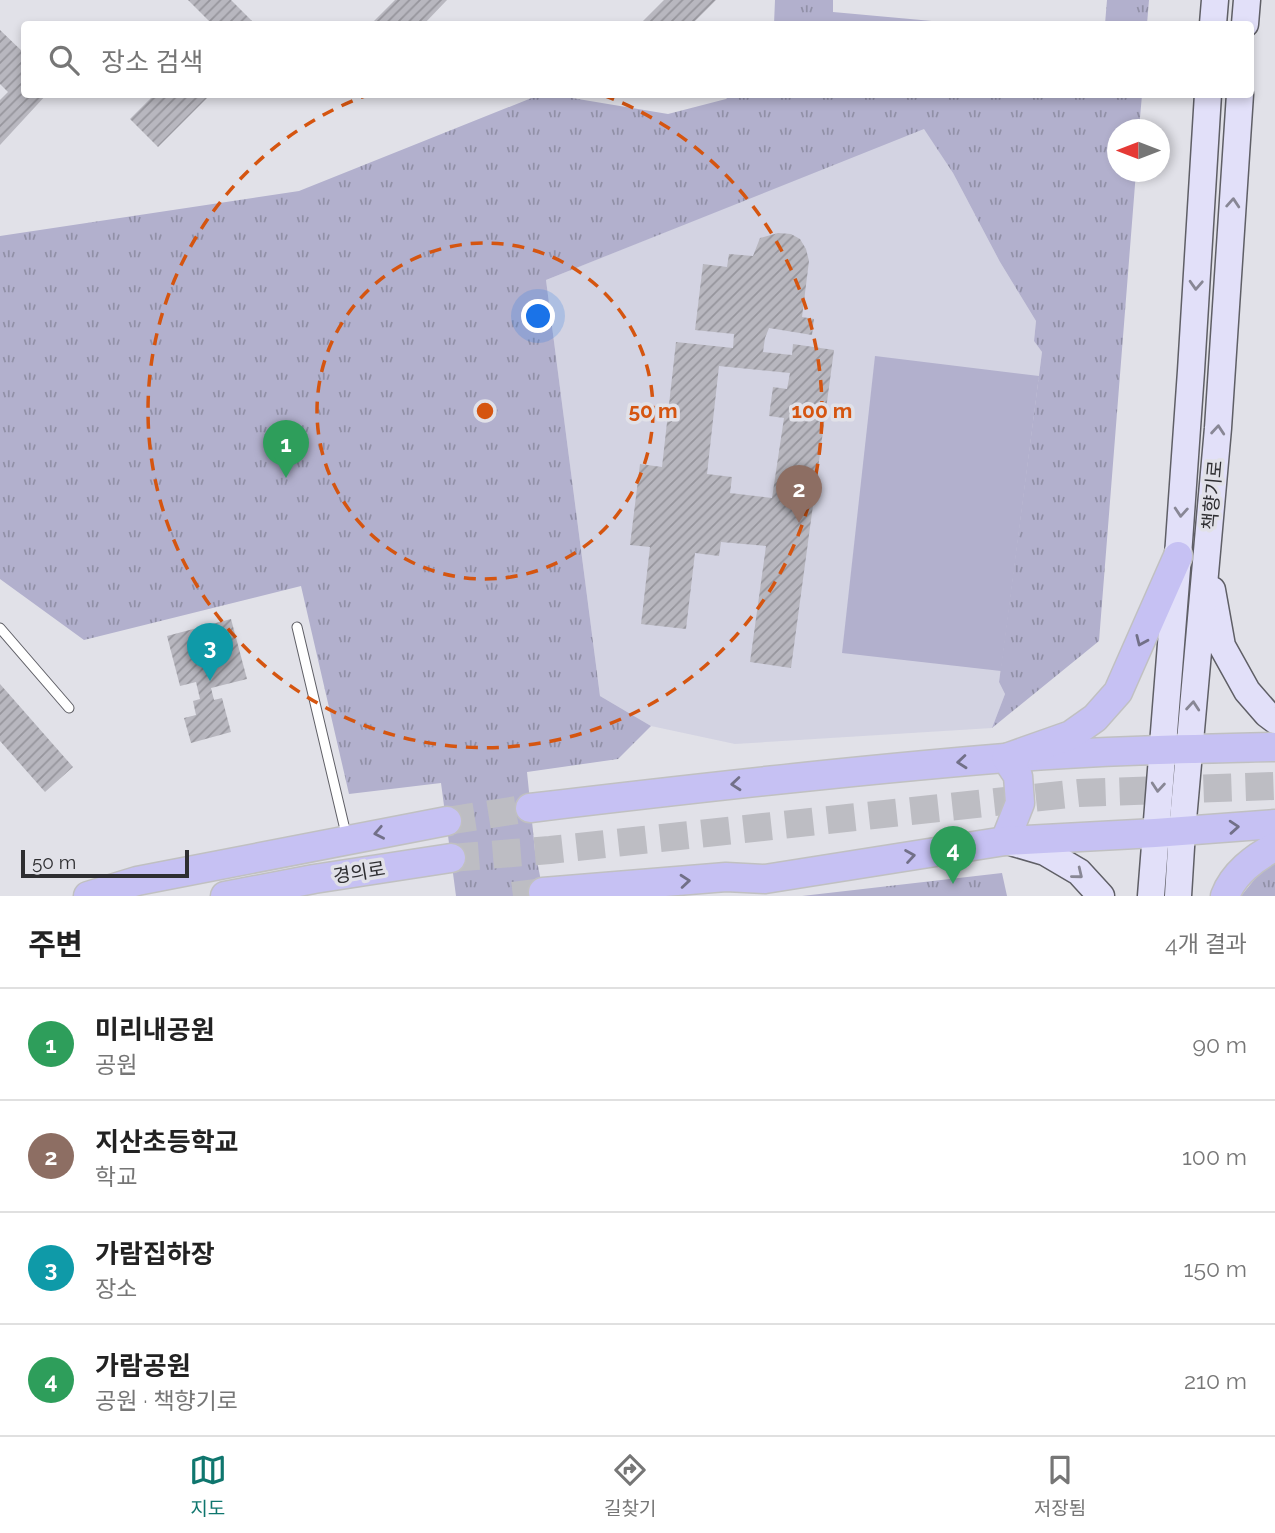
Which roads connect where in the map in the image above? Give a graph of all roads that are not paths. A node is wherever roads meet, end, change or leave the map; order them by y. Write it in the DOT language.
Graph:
graph roads {
  1 [pos="1215,0"];
  2 [pos="1247,0"];
  3 [pos="1213,21"];
  4 [pos="1245,21"];
  5 [pos="1208,98"];
  6 [pos="1240,98"];
  7 [pos="1178,556"];
  8 [pos="1206,557"];
  9 [pos="297,627"];
  10 [pos="0,628"];
  11 [pos="69,708"];
  12 [pos="1275,720"];
  13 [pos="1275,747"];
  14 [pos="1175,749"];
  15 [pos="1006,758"];
  16 [pos="530,808"];
  17 [pos="447,821"];
  18 [pos="1275,824"];
  19 [pos="1168,832"];
  20 [pos="347,840"];
  21 [pos="1005,841"];
  22 [pos="1275,846"];
  23 [pos="451,858"];
  24 [pos="543,892"];
  25 [pos="88,896"];
  26 [pos="225,896"];
  27 [pos="1101,896"];
  28 [pos="1151,896"];
  29 [pos="1178,896"];
  30 [pos="1225,896"];
  1 -- 3 [label="main road"];
  2 -- 4 [label="main road"];
  5 -- 7 [label="main road, 책향기로, one-way"];
  8 -- 6 [label="main road, 책향기로, one-way"];
  7 -- 14 [label="main road, 책향기로"];
  7 -- 15 [label="main road, one-way"];
  8 -- 12 [label="main road"];
  14 -- 8 [label="main road, 책향기로, one-way"];
  9 -- 20 [label="lane"];
  10 -- 11 [label="lane"];
  13 -- 14 [label="main road"];
  14 -- 15 [label="main road"];
  14 -- 19 [label="main road, 책향기로"];
  15 -- 16 [label="main road, one-way"];
  15 -- 21 [label="main road"];
  17 -- 20 [label="main road, one-way"];
  19 -- 18 [label="main road, one-way"];
  19 -- 21 [label="main road"];
  19 -- 28 [label="main road, 책향기로"];
  19 -- 29 [label="main road, 책향기로"];
  20 -- 25 [label="main road"];
  24 -- 21 [label="main road, one-way"];
  21 -- 27 [label="main road, one-way"];
  22 -- 30 [label="main road"];
  23 -- 26 [label="main road, 경의로"];
}
